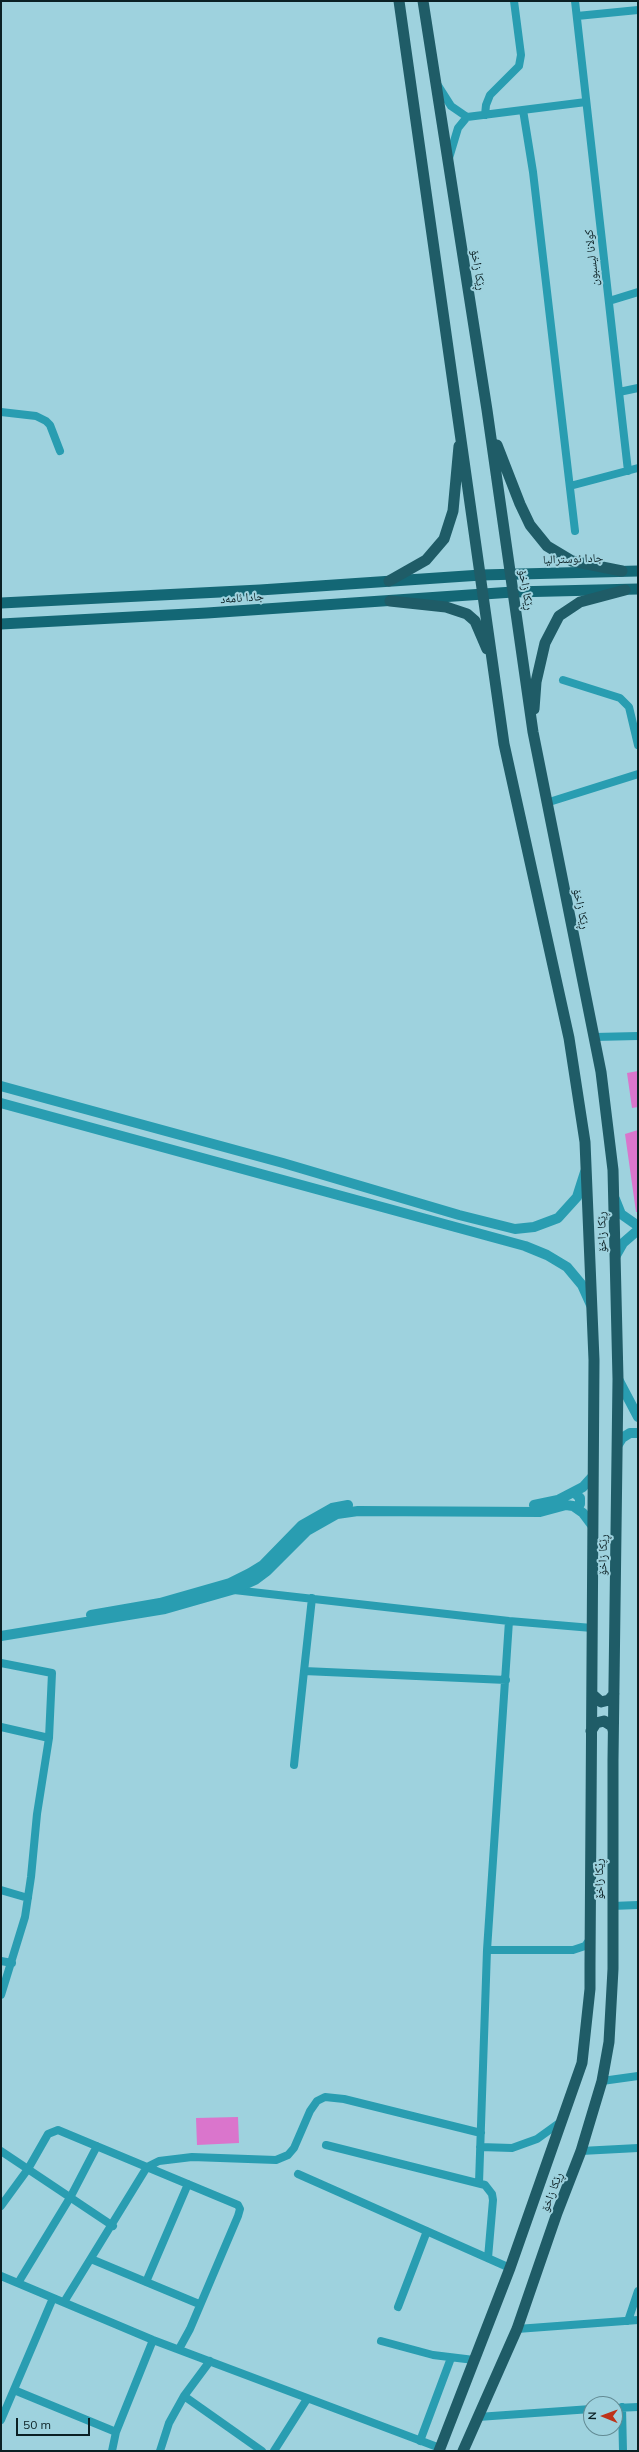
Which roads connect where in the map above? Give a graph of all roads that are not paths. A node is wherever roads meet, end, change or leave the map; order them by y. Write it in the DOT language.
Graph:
graph roads {
  1 [pos="399,1"];
  2 [pos="423,1"];
  3 [pos="514,1"];
  4 [pos="575,1"];
  5 [pos="638,10"];
  6 [pos="577,16"];
  7 [pos="434,80"];
  8 [pos="586,102"];
  9 [pos="523,110"];
  10 [pos="486,115"];
  11 [pos="467,118"];
  12 [pos="447,164"];
  13 [pos="638,292"];
  14 [pos="609,301"];
  15 [pos="638,388"];
  16 [pos="619,392"];
  17 [pos="487,410"];
  18 [pos="1,412"];
  19 [pos="459,414"];
  20 [pos="60,451"];
  21 [pos="638,468"];
  22 [pos="628,471"];
  23 [pos="570,486"];
  24 [pos="575,531"];
  25 [pos="622,571"];
  26 [pos="638,571"];
  27 [pos="510,574"];
  28 [pos="481,575"];
  29 [pos="389,581"];
  30 [pos="638,589"];
  31 [pos="625,590"];
  32 [pos="513,592"];
  33 [pos="484,595"];
  34 [pos="3,601"];
  35 [pos="390,601"];
  36 [pos="1,624"];
  37 [pos="495,677"];
  38 [pos="563,680"];
  39 [pos="533,732"];
  40 [pos="638,744"];
  41 [pos="638,774"];
  42 [pos="546,803"];
  43 [pos="638,1036"];
  44 [pos="594,1037"];
  45 [pos="1,1086"];
  46 [pos="39,1096"];
  47 [pos="1,1103"];
  48 [pos="34,1112"];
  49 [pos="122,1119"];
  50 [pos="118,1135"];
  51 [pos="287,1164"];
  52 [pos="586,1170"];
  53 [pos="280,1180"];
  54 [pos="614,1198"];
  55 [pos="459,1215"];
  56 [pos="452,1226"];
  57 [pos="638,1226"];
  58 [pos="638,1230"];
  59 [pos="615,1257"];
  60 [pos="592,1307"];
  61 [pos="618,1379"];
  62 [pos="635,1406"];
  63 [pos="638,1416"];
  64 [pos="638,1433"];
  65 [pos="617,1446"];
  66 [pos="592,1477"];
  67 [pos="574,1492"];
  68 [pos="577,1508"];
  69 [pos="592,1525"];
  70 [pos="233,1590"];
  71 [pos="312,1598"];
  72 [pos="509,1621"];
  73 [pos="592,1628"];
  74 [pos="1,1629"];
  75 [pos="1,1636"];
  76 [pos="1,1663"];
  77 [pos="304,1671"];
  78 [pos="506,1680"];
  79 [pos="592,1694"];
  80 [pos="614,1694"];
  81 [pos="1,1727"];
  82 [pos="613,1730"];
  83 [pos="591,1731"];
  84 [pos="49,1738"];
  85 [pos="294,1765"];
  86 [pos="1,1890"];
  87 [pos="28,1898"];
  88 [pos="612,1906"];
  89 [pos="638,1906"];
  90 [pos="590,1939"];
  91 [pos="487,1950"];
  92 [pos="573,1950"];
  93 [pos="1,1961"];
  94 [pos="12,1963"];
  95 [pos="590,1963"];
  96 [pos="1,1995"];
  97 [pos="638,2076"];
  98 [pos="602,2081"];
  99 [pos="562,2121"];
  100 [pos="481,2133"];
  101 [pos="326,2145"];
  102 [pos="97,2146"];
  103 [pos="480,2147"];
  104 [pos="638,2148"];
  105 [pos="1,2151"];
  106 [pos="582,2151"];
  107 [pos="147,2166"];
  108 [pos="28,2169"];
  109 [pos="298,2174"];
  110 [pos="479,2183"];
  111 [pos="188,2184"];
  112 [pos="71,2196"];
  113 [pos="1,2206"];
  114 [pos="113,2226"];
  115 [pos="427,2231"];
  116 [pos="488,2258"];
  117 [pos="91,2259"];
  118 [pos="510,2268"];
  119 [pos="2,2278"];
  120 [pos="146,2282"];
  121 [pos="18,2283"];
  122 [pos="638,2291"];
  123 [pos="53,2298"];
  124 [pos="64,2302"];
  125 [pos="199,2304"];
  126 [pos="398,2307"];
  127 [pos="638,2320"];
  128 [pos="628,2321"];
  129 [pos="518,2329"];
  130 [pos="153,2340"];
  131 [pos="381,2340"];
  132 [pos="179,2349"];
  133 [pos="451,2358"];
  134 [pos="474,2360"];
  135 [pos="210,2361"];
  136 [pos="14,2390"];
  137 [pos="184,2396"];
  138 [pos="307,2399"];
  139 [pos="638,2407"];
  140 [pos="623,2408"];
  141 [pos="583,2410"];
  142 [pos="478,2417"];
  143 [pos="1,2420"];
  144 [pos="116,2432"];
  145 [pos="622,2436"];
  146 [pos="420,2441"];
  147 [pos="439,2450"];
  148 [pos="112,2451"];
  149 [pos="160,2451"];
  150 [pos="262,2451"];
  151 [pos="274,2451"];
  152 [pos="463,2451"];
  153 [pos="624,2451"];
  1 -- 19 [label="highway, ڕێکا زاخۆ"];
  2 -- 7 [label="highway, ڕێکا زاخۆ"];
  3 -- 10 [label="street"];
  4 -- 6 [label="street, كولانا ليسبون"];
  5 -- 6 [label="street"];
  6 -- 8 [label="street, كولانا ليسبون"];
  7 -- 11 [label="street"];
  7 -- 12 [label="highway, ڕێکا زاخۆ"];
  8 -- 9 [label="street"];
  8 -- 14 [label="street, كولانا ليسبون"];
  9 -- 10 [label="street"];
  9 -- 23 [label="street"];
  10 -- 11 [label="street"];
  11 -- 12 [label="street"];
  12 -- 17 [label="highway, ڕێکا زاخۆ"];
  13 -- 14 [label="street"];
  14 -- 16 [label="street, كولانا ليسبون"];
  15 -- 16 [label="street"];
  16 -- 22 [label="street, كولانا ليسبون"];
  17 -- 25 [label="highway"];
  17 -- 27 [label="highway, ڕێکا زاخۆ"];
  18 -- 20 [label="street"];
  19 -- 28 [label="highway, ڕێکا زاخۆ"];
  19 -- 29 [label="highway"];
  21 -- 22 [label="street"];
  22 -- 23 [label="street"];
  23 -- 24 [label="street"];
  25 -- 26 [label="main road, جادا ئوسترالیا"];
  25 -- 27 [label="main road, جادا ئوسترالیا"];
  27 -- 28 [label="main road, جادا ئوسترالیا"];
  27 -- 32 [label="highway, ڕێکا زاخۆ"];
  28 -- 29 [label="main road, جادا ئامەد"];
  28 -- 33 [label="highway, ڕێکا زاخۆ"];
  29 -- 34 [label="main road, جادا ئامەد"];
  30 -- 31 [label="main road"];
  31 -- 32 [label="main road"];
  31 -- 39 [label="highway"];
  32 -- 33 [label="main road, جادا ئامەد"];
  32 -- 39 [label="highway, ڕێکا زاخۆ"];
  33 -- 35 [label="main road, جادا ئامەد"];
  33 -- 37 [label="highway, ڕێکا زاخۆ"];
  35 -- 36 [label="main road, جادا ئامەد"];
  35 -- 37 [label="highway"];
  37 -- 52 [label="highway, ڕێکا زاخۆ"];
  38 -- 40 [label="street"];
  39 -- 42 [label="highway, ڕێکا زاخۆ"];
  41 -- 42 [label="street"];
  42 -- 44 [label="highway, ڕێکا زاخۆ"];
  43 -- 44 [label="street"];
  44 -- 54 [label="highway, ڕێکا زاخۆ"];
  45 -- 46 [label="street"];
  46 -- 48 [label="street"];
  46 -- 49 [label="street"];
  47 -- 48 [label="street"];
  48 -- 50 [label="street"];
  49 -- 50 [label="street"];
  49 -- 51 [label="street"];
  50 -- 53 [label="street"];
  51 -- 53 [label="street"];
  51 -- 55 [label="street"];
  52 -- 55 [label="street"];
  52 -- 60 [label="highway, ڕێکا زاخۆ"];
  53 -- 56 [label="street"];
  54 -- 57 [label="street"];
  54 -- 59 [label="highway, ڕێکا زاخۆ"];
  55 -- 56 [label="street"];
  56 -- 60 [label="street"];
  58 -- 59 [label="street"];
  59 -- 61 [label="highway, ڕێکا زاخۆ"];
  60 -- 66 [label="highway, ڕێکا زاخۆ"];
  61 -- 62 [label="street"];
  61 -- 65 [label="highway, ڕێکا زاخۆ"];
  62 -- 63 [label="street"];
  64 -- 65 [label="street"];
  65 -- 80 [label="highway, ڕێکا زاخۆ"];
  66 -- 67 [label="street"];
  66 -- 69 [label="highway, ڕێکا زاخۆ"];
  67 -- 68 [label="street"];
  67 -- 74 [label="street"];
  68 -- 69 [label="street"];
  68 -- 70 [label="street"];
  69 -- 73 [label="highway, ڕێکا زاخۆ"];
  70 -- 71 [label="street"];
  70 -- 75 [label="street"];
  71 -- 72 [label="street"];
  71 -- 77 [label="street"];
  72 -- 73 [label="street"];
  72 -- 78 [label="street"];
  73 -- 79 [label="highway, ڕێکا زاخۆ"];
  76 -- 84 [label="street"];
  77 -- 78 [label="street"];
  77 -- 85 [label="street"];
  78 -- 91 [label="street"];
  79 -- 80 [label="highway"];
  79 -- 83 [label="highway, ڕێکا زاخۆ"];
  80 -- 82 [label="highway, ڕێکا زاخۆ"];
  81 -- 84 [label="street"];
  82 -- 83 [label="highway"];
  82 -- 88 [label="highway, ڕێکا زاخۆ"];
  83 -- 90 [label="highway, ڕێکا زاخۆ"];
  84 -- 87 [label="street"];
  86 -- 87 [label="street"];
  87 -- 94 [label="street"];
  88 -- 89 [label="street"];
  88 -- 98 [label="highway, ڕێکا زاخۆ"];
  90 -- 92 [label="street"];
  90 -- 95 [label="highway, ڕێکا زاخۆ"];
  91 -- 92 [label="street"];
  91 -- 100 [label="street"];
  92 -- 95 [label="street"];
  93 -- 94 [label="street"];
  94 -- 96 [label="street"];
  95 -- 99 [label="highway, ڕێکا زاخۆ"];
  97 -- 98 [label="street"];
  98 -- 106 [label="highway, ڕێکا زاخۆ"];
  99 -- 103 [label="street"];
  99 -- 118 [label="highway, ڕێکا زاخۆ"];
  100 -- 103 [label="street"];
  100 -- 107 [label="street"];
  101 -- 110 [label="street"];
  102 -- 107 [label="street"];
  102 -- 108 [label="street"];
  102 -- 112 [label="street"];
  103 -- 110 [label="street"];
  104 -- 106 [label="street"];
  105 -- 108 [label="street"];
  106 -- 129 [label="highway, ڕێکا زاخۆ"];
  107 -- 111 [label="street"];
  107 -- 114 [label="street"];
  108 -- 112 [label="street"];
  108 -- 113 [label="street"];
  109 -- 115 [label="street"];
  110 -- 116 [label="street"];
  111 -- 120 [label="street"];
  111 -- 125 [label="street"];
  112 -- 114 [label="street"];
  112 -- 121 [label="street"];
  114 -- 117 [label="street"];
  115 -- 116 [label="street"];
  115 -- 126 [label="street"];
  116 -- 118 [label="street"];
  117 -- 120 [label="street"];
  117 -- 124 [label="street"];
  118 -- 134 [label="highway, ڕێکا زاخۆ"];
  119 -- 121 [label="street"];
  120 -- 125 [label="street"];
  121 -- 123 [label="street"];
  122 -- 128 [label="street"];
  123 -- 124 [label="street"];
  123 -- 136 [label="street"];
  124 -- 130 [label="street"];
  125 -- 132 [label="street"];
  127 -- 128 [label="street"];
  128 -- 129 [label="street"];
  129 -- 142 [label="highway, ڕێکا زاخۆ"];
  130 -- 132 [label="street"];
  130 -- 144 [label="street"];
  131 -- 133 [label="street"];
  132 -- 135 [label="street"];
  133 -- 134 [label="street"];
  133 -- 146 [label="street"];
  134 -- 147 [label="highway, ڕێکا زاخۆ"];
  135 -- 137 [label="street"];
  135 -- 138 [label="street"];
  136 -- 143 [label="street"];
  136 -- 144 [label="street"];
  137 -- 149 [label="street"];
  137 -- 150 [label="street"];
  138 -- 146 [label="street"];
  138 -- 151 [label="street"];
  139 -- 140 [label="street"];
  141 -- 142 [label="street"];
  142 -- 152 [label="highway, ڕێکا زاخۆ"];
  144 -- 148 [label="street"];
  145 -- 153 [label="street"];
  146 -- 147 [label="street"];
}
